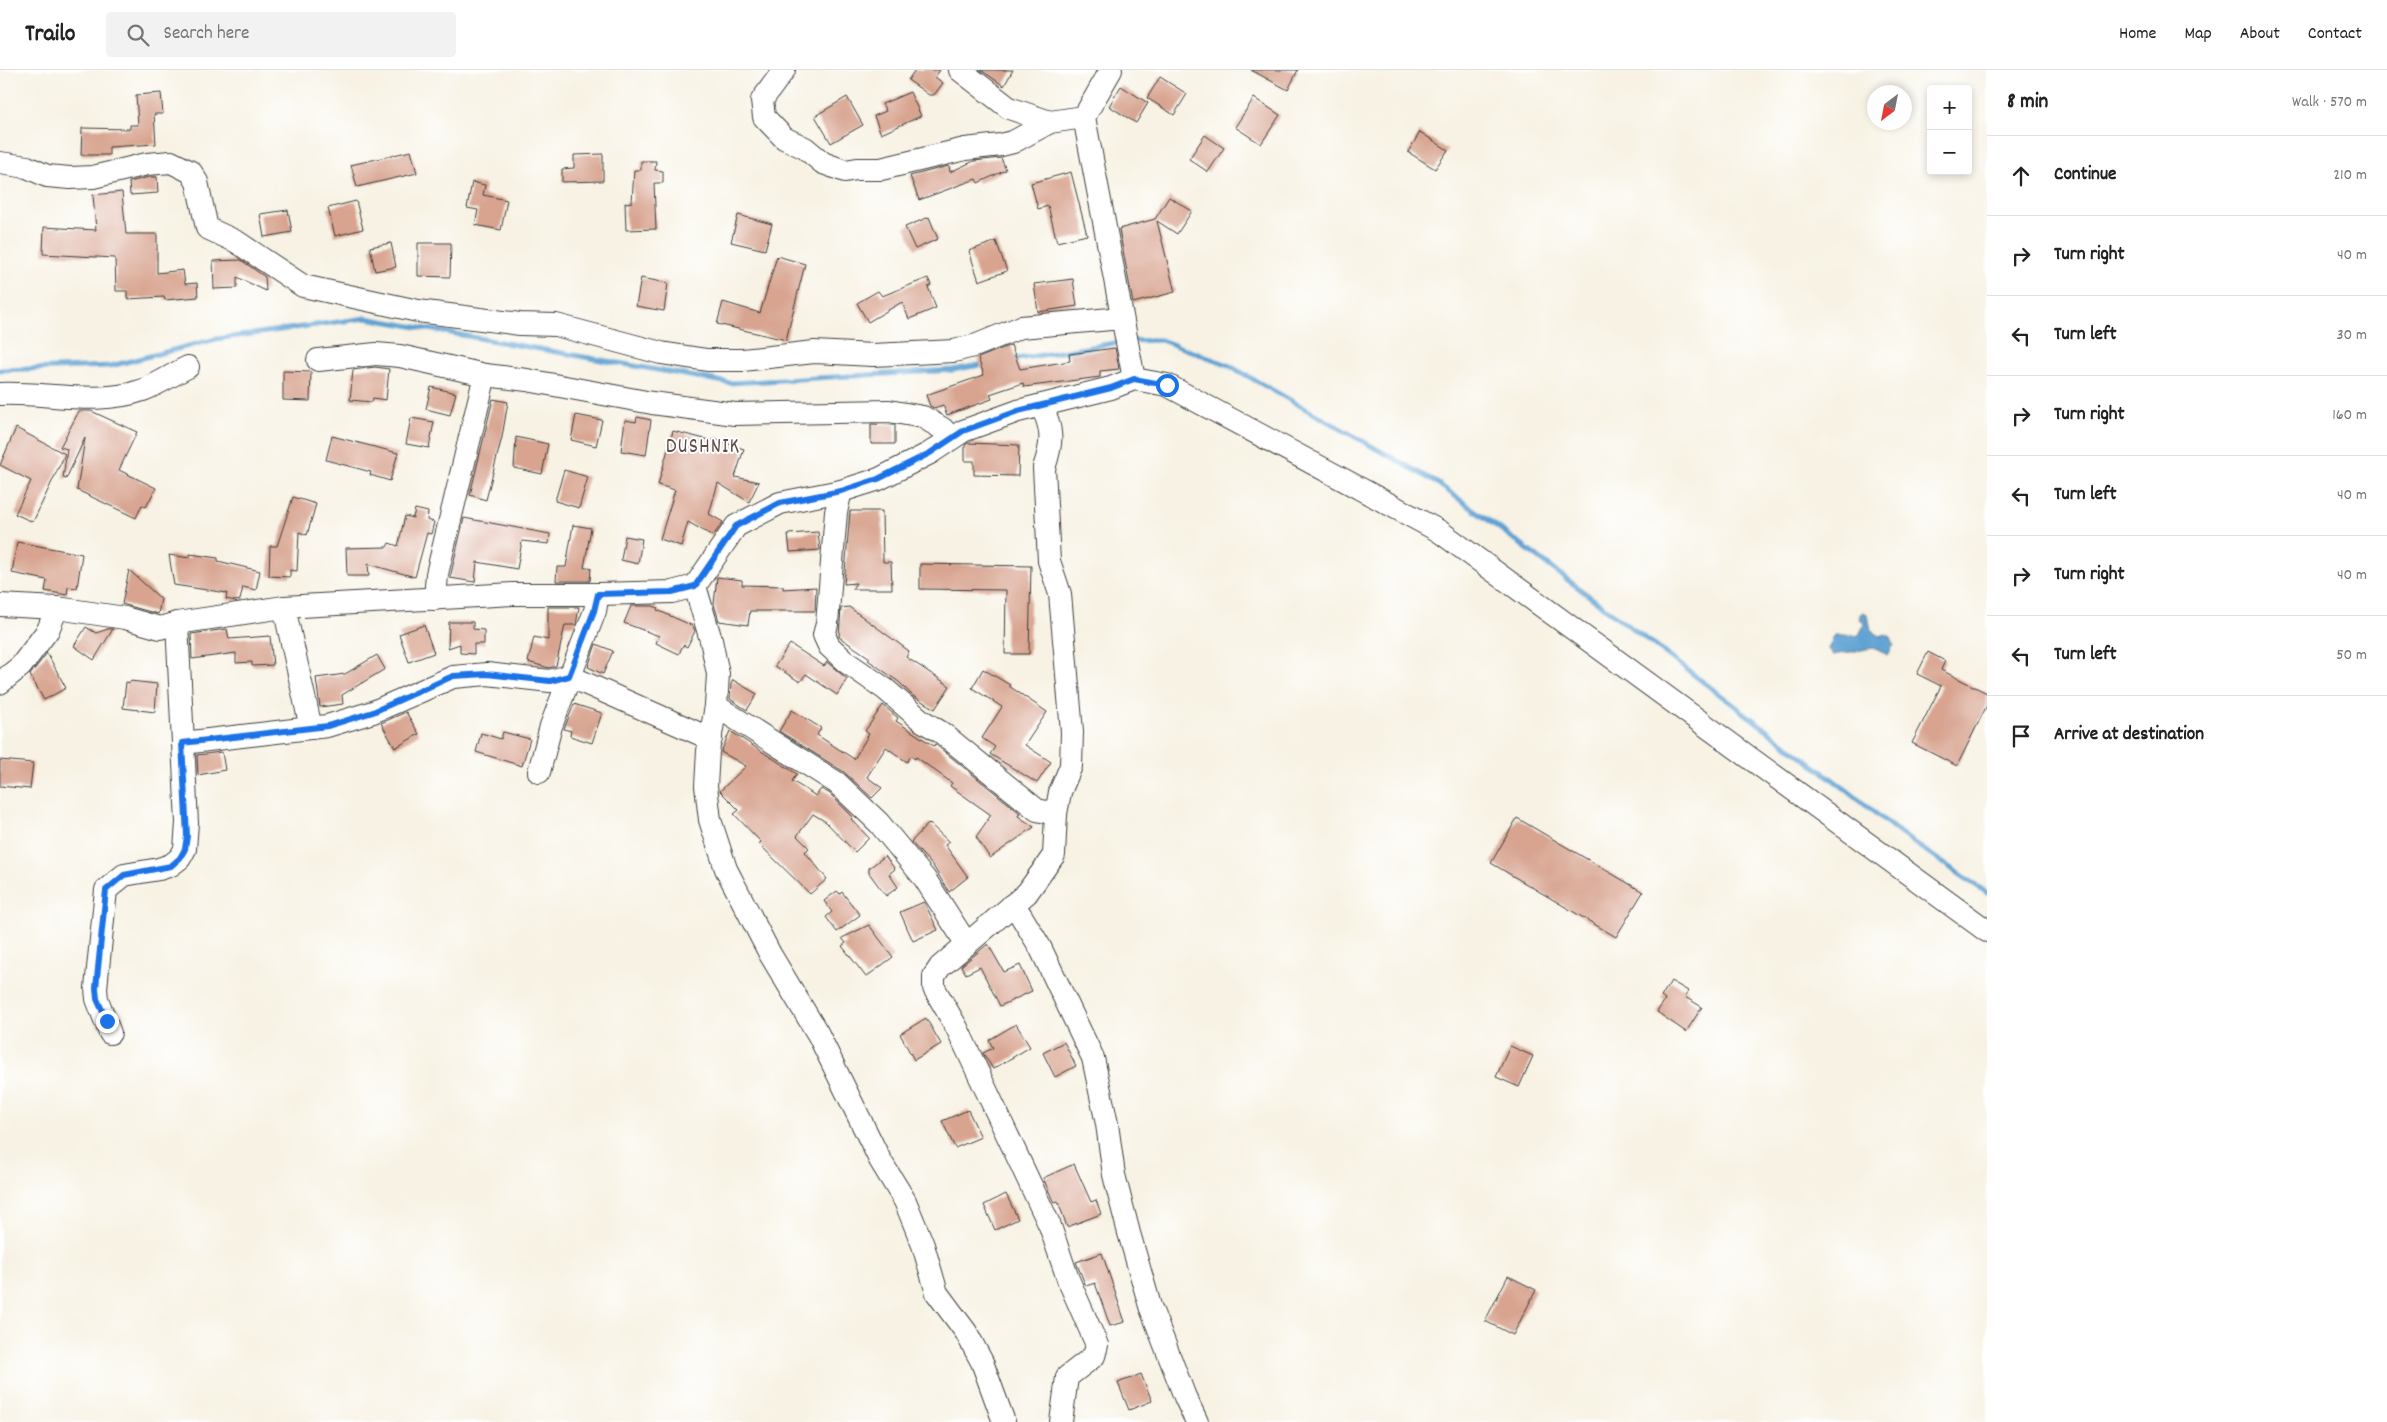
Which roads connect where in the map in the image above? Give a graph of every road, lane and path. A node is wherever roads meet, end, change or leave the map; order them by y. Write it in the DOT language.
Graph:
graph roads {
  1 [pos="784,70"];
  2 [pos="960,70"];
  3 [pos="1111,70"];
  4 [pos="1084,117"];
  5 [pos="1050,122"];
  6 [pos="0,162"];
  7 [pos="1124,324"];
  8 [pos="318,360"];
  9 [pos="188,367"];
  10 [pos="485,375"];
  11 [pos="1134,379"];
  12 [pos="0,394"];
  13 [pos="1041,405"];
  14 [pos="950,438"];
  15 [pos="841,491"];
  16 [pos="695,586"];
  17 [pos="598,594"];
  18 [pos="434,599"];
  19 [pos="0,605"];
  20 [pos="284,607"];
  21 [pos="57,608"];
  22 [pos="177,623"];
  23 [pos="569,676"];
  24 [pos="0,683"];
  25 [pos="716,706"];
  26 [pos="311,728"];
  27 [pos="711,739"];
  28 [pos="182,743"];
  29 [pos="539,772"];
  30 [pos="1056,814"];
  31 [pos="1012,905"];
  32 [pos="1987,931"];
  33 [pos="966,943"];
  34 [pos="110,1033"];
  35 [pos="1004,1422"];
  36 [pos="1061,1422"];
  37 [pos="1197,1422"];
  1 -- 5 [label="street"];
  2 -- 5 [label="street"];
  3 -- 4 [label="street"];
  4 -- 5 [label="street"];
  4 -- 7 [label="street"];
  6 -- 7 [label="street"];
  7 -- 11 [label="street"];
  8 -- 10 [label="street"];
  9 -- 12 [label="street"];
  10 -- 14 [label="street"];
  10 -- 18 [label="street"];
  11 -- 13 [label="street"];
  11 -- 32 [label="street"];
  13 -- 14 [label="street"];
  13 -- 30 [label="street"];
  14 -- 15 [label="street"];
  15 -- 16 [label="street"];
  15 -- 30 [label="street"];
  16 -- 17 [label="street"];
  16 -- 25 [label="street"];
  17 -- 18 [label="street"];
  17 -- 23 [label="street"];
  18 -- 20 [label="street"];
  19 -- 21 [label="street"];
  20 -- 22 [label="street"];
  20 -- 26 [label="street"];
  21 -- 22 [label="street"];
  21 -- 24 [label="street"];
  22 -- 28 [label="street"];
  23 -- 26 [label="street"];
  23 -- 27 [label="street"];
  23 -- 29 [label="street"];
  25 -- 27 [label="street"];
  25 -- 33 [label="street"];
  26 -- 28 [label="street"];
  27 -- 35 [label="street"];
  28 -- 34 [label="street"];
  30 -- 31 [label="street"];
  31 -- 33 [label="street"];
  31 -- 37 [label="street"];
  33 -- 36 [label="street"];
}
